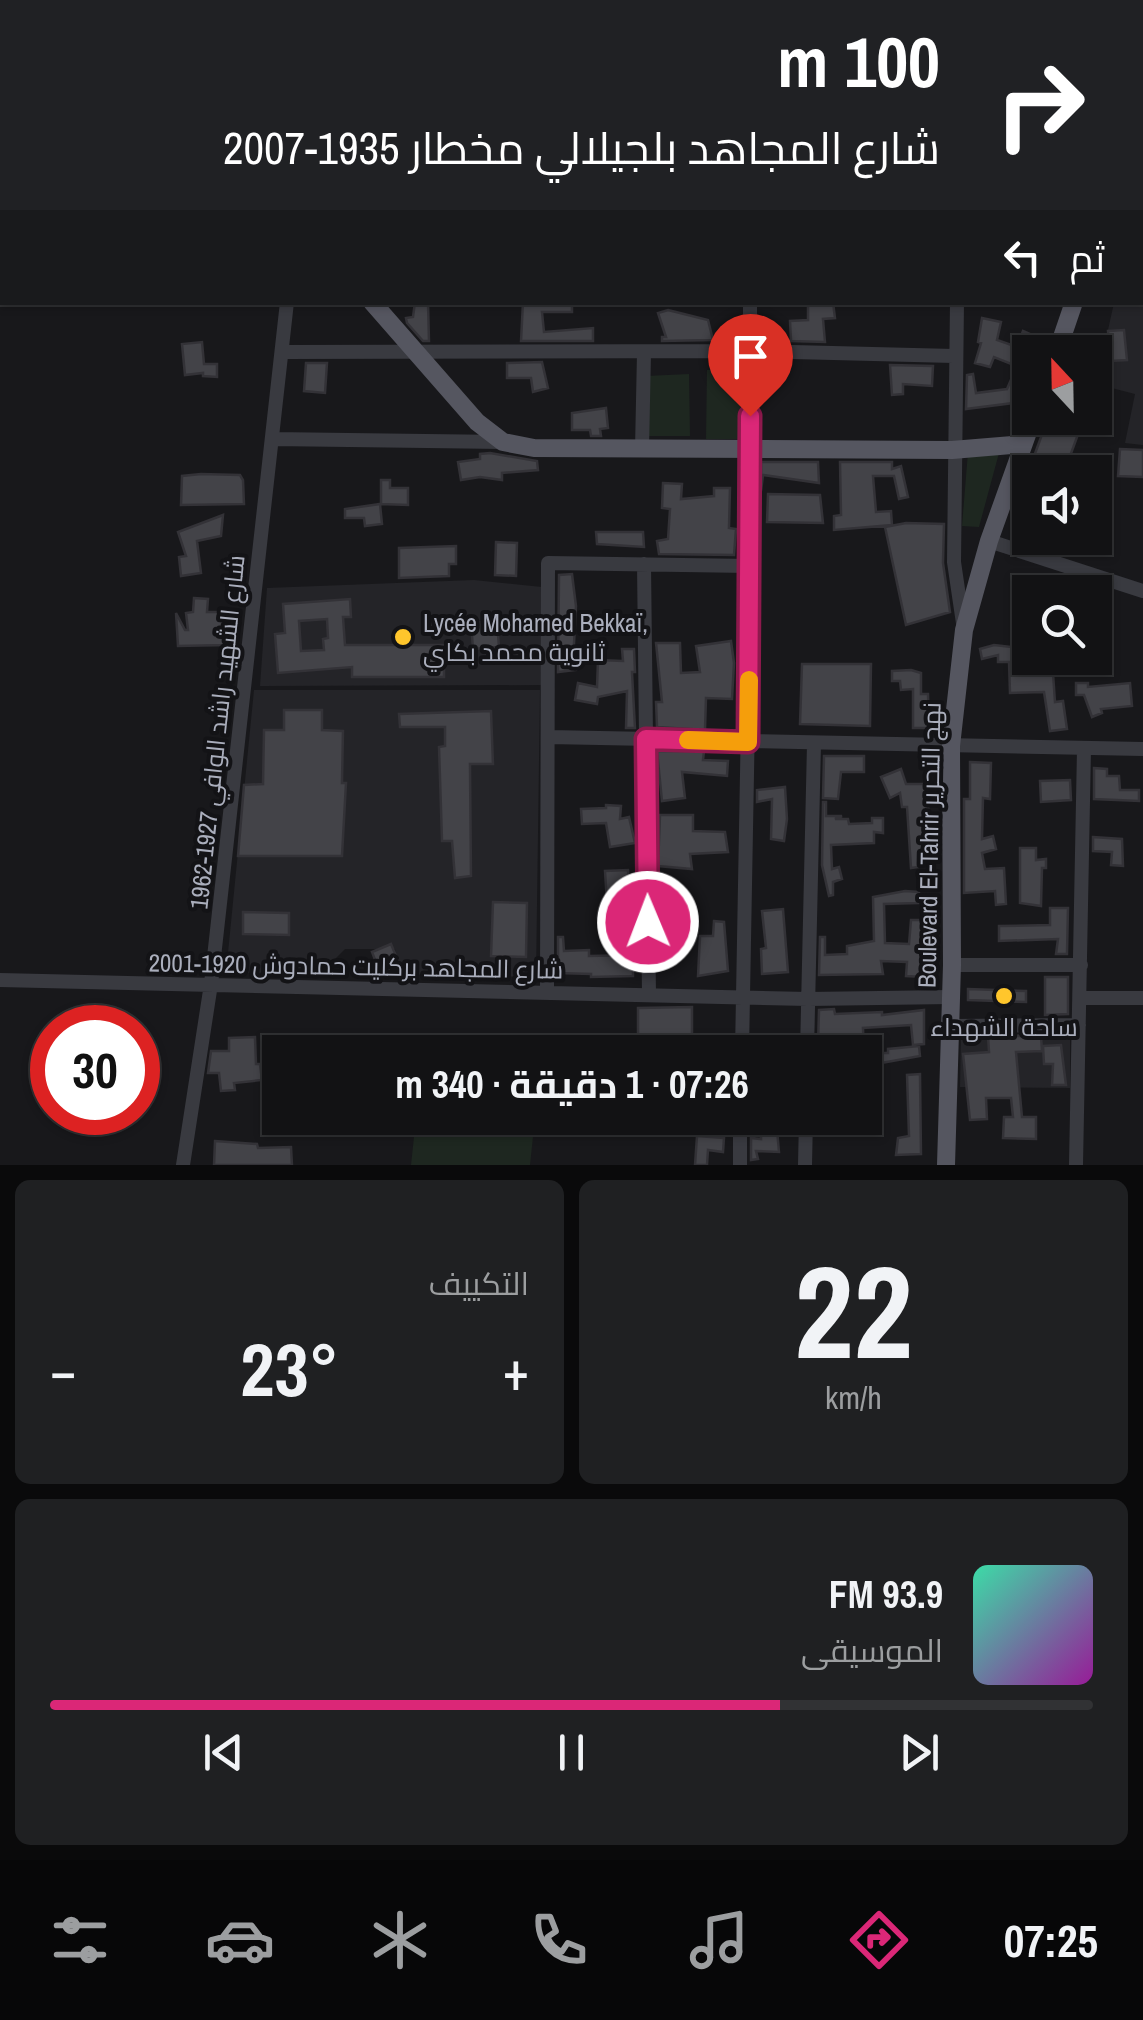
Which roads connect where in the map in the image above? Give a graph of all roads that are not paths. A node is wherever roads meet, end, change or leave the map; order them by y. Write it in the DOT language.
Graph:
graph roads {
  1 [pos="287,305"];
  2 [pos="375,305"];
  3 [pos="750,305"];
  4 [pos="957,305"];
  5 [pos="1073,305"];
  6 [pos="1063,335"];
  7 [pos="413,351"];
  8 [pos="750,351"];
  9 [pos="282,352"];
  10 [pos="644,353"];
  11 [pos="954,356"];
  12 [pos="1026,435"];
  13 [pos="272,439"];
  14 [pos="503,442"];
  15 [pos="1023,444"];
  16 [pos="642,449"];
  17 [pos="750,449"];
  18 [pos="954,450"];
  19 [pos="989,541"];
  20 [pos="644,564"];
  21 [pos="750,566"];
  22 [pos="1143,591"];
  23 [pos="964,630"];
  24 [pos="549,737"];
  25 [pos="646,739"];
  26 [pos="748,742"];
  27 [pos="814,744"];
  28 [pos="952,746"];
  29 [pos="1084,749"];
  30 [pos="1143,750"];
  31 [pos="952,965"];
  32 [pos="1080,965"];
  33 [pos="0,980"];
  34 [pos="211,984"];
  35 [pos="547,992"];
  36 [pos="649,995"];
  37 [pos="951,996"];
  38 [pos="743,998"];
  39 [pos="1080,998"];
  40 [pos="1143,998"];
  41 [pos="808,999"];
  42 [pos="950,1026"];
  43 [pos="1079,1026"];
  44 [pos="742,1035"];
  45 [pos="807,1035"];
  46 [pos="740,1135"];
  47 [pos="806,1135"];
  48 [pos="184,1165"];
  49 [pos="740,1165"];
  50 [pos="806,1165"];
  51 [pos="946,1165"];
  52 [pos="1076,1165"];
  1 -- 9 [label="street, شارع الشهيد راشد الوافي 1927-1962"];
  2 -- 7 [label="main road"];
  3 -- 8 [label="street"];
  4 -- 11 [label="street"];
  5 -- 6 [label="main road"];
  7 -- 9 [label="street"];
  7 -- 10 [label="street"];
  7 -- 14 [label="main road"];
  8 -- 10 [label="street"];
  8 -- 11 [label="street"];
  8 -- 17 [label="street"];
  9 -- 13 [label="street, شارع الشهيد راشد الوافي 1927-1962"];
  10 -- 16 [label="street"];
  11 -- 18 [label="street"];
  12 -- 15 [label="main road, Boulevard El-Tahrir نهج التحرير"];
  13 -- 14 [label="street"];
  13 -- 34 [label="street, شارع الشهيد راشد الوافي 1927-1962"];
  14 -- 16 [label="main road"];
  15 -- 18 [label="main road"];
  15 -- 19 [label="main road, Boulevard El-Tahrir نهج التحرير"];
  16 -- 17 [label="main road"];
  17 -- 18 [label="main road"];
  17 -- 21 [label="street"];
  18 -- 23 [label="street"];
  19 -- 22 [label="street"];
  19 -- 23 [label="main road, Boulevard El-Tahrir نهج التحرير"];
  20 -- 21 [label="street"];
  20 -- 24 [label="street"];
  20 -- 25 [label="street"];
  21 -- 26 [label="street"];
  23 -- 28 [label="main road, Boulevard El-Tahrir نهج التحرير"];
  24 -- 25 [label="street"];
  24 -- 35 [label="street"];
  25 -- 26 [label="street"];
  25 -- 36 [label="street"];
  26 -- 27 [label="street"];
  26 -- 38 [label="street"];
  27 -- 28 [label="street"];
  27 -- 41 [label="street"];
  28 -- 29 [label="street"];
  28 -- 31 [label="main road, Boulevard El-Tahrir نهج التحرير"];
  29 -- 30 [label="street"];
  29 -- 32 [label="street"];
  31 -- 32 [label="street"];
  31 -- 37 [label="main road, Boulevard El-Tahrir نهج التحرير"];
  32 -- 39 [label="street"];
  33 -- 34 [label="street, شارع المجاهد بركليت حمادوش 1920-2001"];
  34 -- 35 [label="street, شارع المجاهد بركليت حمادوش 1920-2001"];
  34 -- 48 [label="street, شارع الشهيد راشد الوافي 1927-1962"];
  35 -- 36 [label="street, شارع المجاهد بركليت حمادوش 1920-2001"];
  36 -- 38 [label="street, شارع المجاهد بركليت حمادوش 1920-2001"];
  37 -- 41 [label="street, شارع المجاهد بركليت حمادوش 1920-2001"];
  37 -- 42 [label="main road, Boulevard El-Tahrir نهج التحرير"];
  38 -- 41 [label="street, شارع المجاهد بركليت حمادوش 1920-2001"];
  38 -- 44 [label="street"];
  39 -- 40 [label="street"];
  39 -- 43 [label="street"];
  41 -- 45 [label="street"];
  42 -- 43 [label="street"];
  42 -- 51 [label="main road, Boulevard El-Tahrir نهج التحرير"];
  43 -- 52 [label="street"];
  46 -- 49 [label="street"];
  47 -- 50 [label="street"];
}
